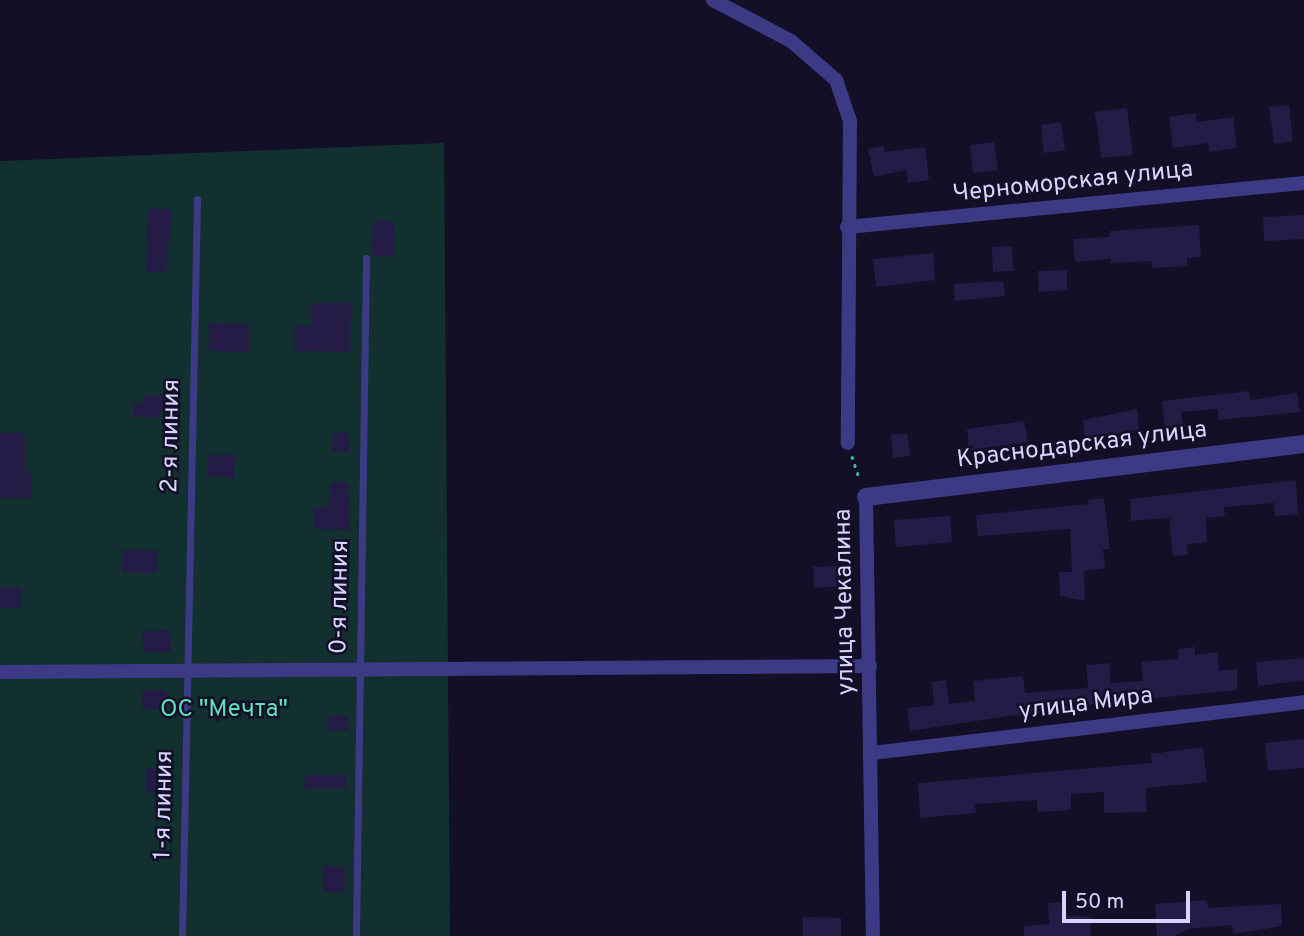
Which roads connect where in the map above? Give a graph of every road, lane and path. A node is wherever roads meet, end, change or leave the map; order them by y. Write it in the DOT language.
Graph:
graph roads {
  1 [pos="713,0"];
  2 [pos="1304,183"];
  3 [pos="197,199"];
  4 [pos="847,228"];
  5 [pos="366,258"];
  6 [pos="848,443"];
  7 [pos="1304,444"];
  8 [pos="866,497"];
  9 [pos="870,666"];
  10 [pos="0,672"];
  11 [pos="358,673"];
  12 [pos="186,674"];
  13 [pos="1304,702"];
  14 [pos="873,753"];
  15 [pos="182,936"];
  16 [pos="356,936"];
  17 [pos="873,936"];
  1 -- 4 [label="street"];
  2 -- 4 [label="street, Черноморская улица"];
  3 -- 12 [label="lane, 2-я линия"];
  4 -- 6 [label="street"];
  5 -- 11 [label="lane, 0-я линия"];
  6 -- 8 [label="path, улица Чекалина"];
  7 -- 8 [label="street, Краснодарская улица"];
  8 -- 9 [label="street, улица Чекалина"];
  9 -- 11 [label="street"];
  9 -- 14 [label="street, улица Чекалина"];
  10 -- 12 [label="street"];
  11 -- 12 [label="street"];
  11 -- 16 [label="lane, 0-я линия"];
  12 -- 15 [label="lane, 1-я линия"];
  13 -- 14 [label="street, улица Мира"];
  14 -- 17 [label="street, улица Чекалина"];
}
